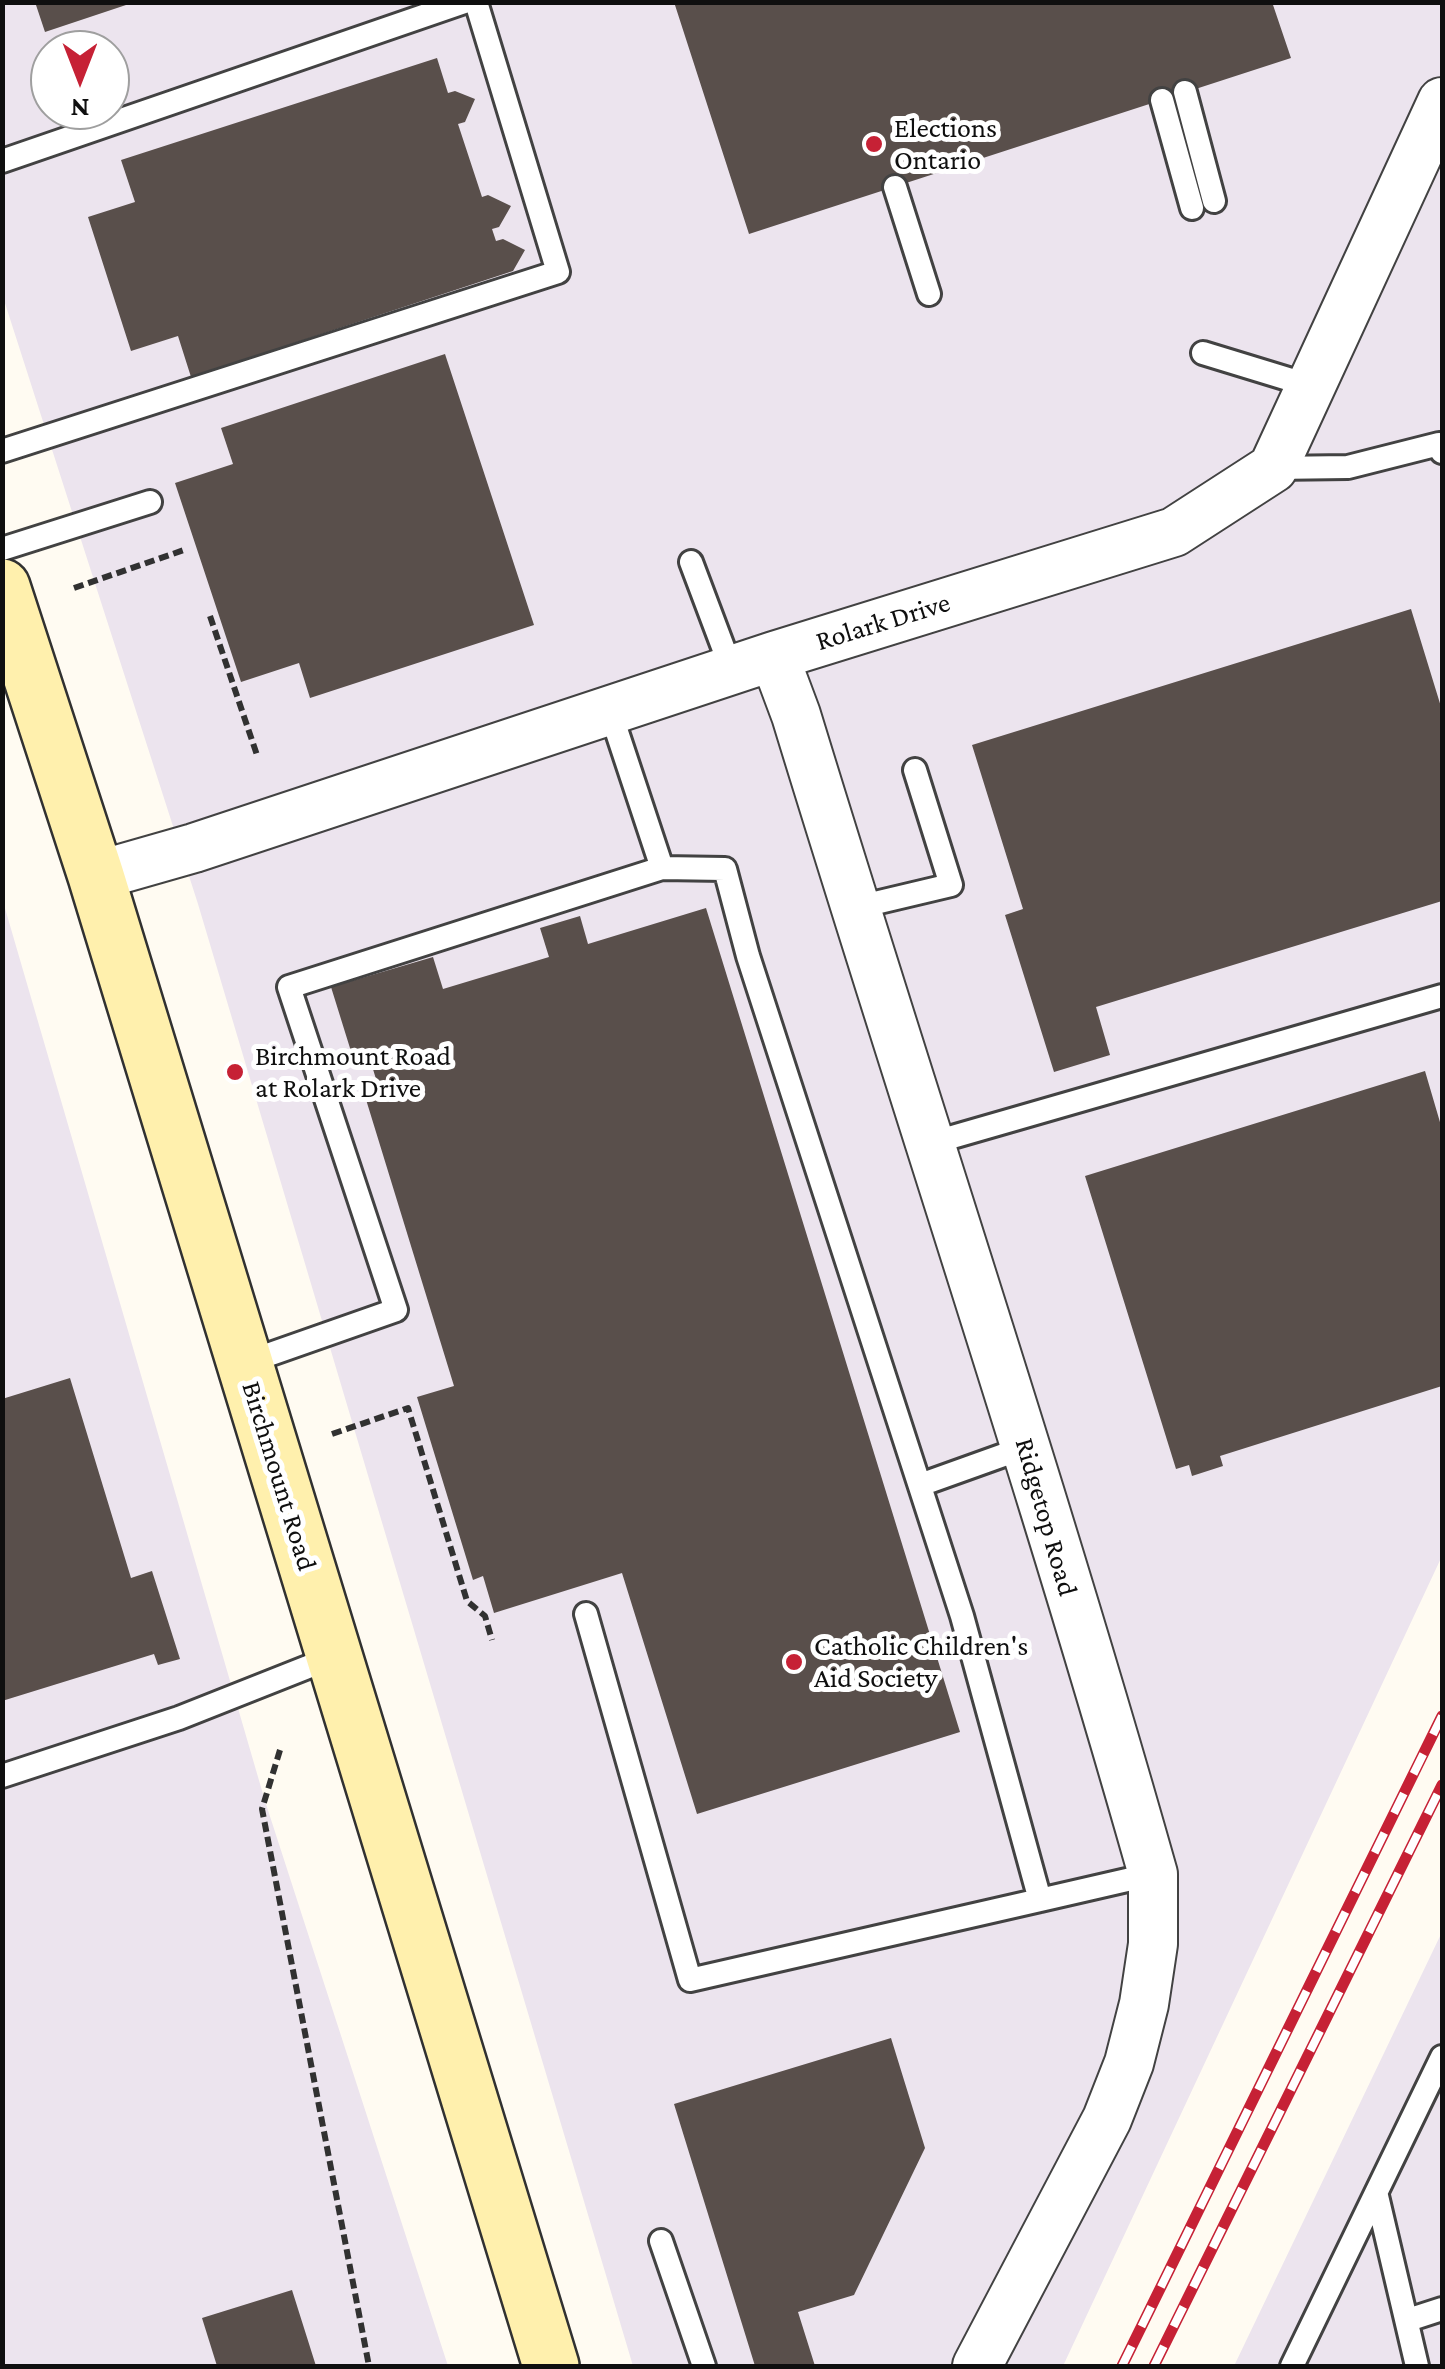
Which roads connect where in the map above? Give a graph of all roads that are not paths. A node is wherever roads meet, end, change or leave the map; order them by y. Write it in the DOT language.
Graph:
graph roads {
  1 [pos="464,2"];
  2 [pos="476,2"];
  3 [pos="1185,92"];
  4 [pos="1162,100"];
  5 [pos="1442,102"];
  6 [pos="2,162"];
  7 [pos="894,187"];
  8 [pos="929,294"];
  9 [pos="1203,353"];
  10 [pos="1311,386"];
  11 [pos="2,451"];
  12 [pos="1442,452"];
  13 [pos="1272,468"];
  14 [pos="150,502"];
  15 [pos="2,549"];
  16 [pos="691,562"];
  17 [pos="2,587"];
  18 [pos="753,663"];
  19 [pos="610,711"];
  20 [pos="915,770"];
  21 [pos="662,868"];
  22 [pos="96,876"];
  23 [pos="854,908"];
  24 [pos="1442,996"];
  25 [pos="928,1144"];
  26 [pos="245,1363"];
  27 [pos="1026,1447"];
  28 [pos="920,1486"];
  29 [pos="586,1614"];
  30 [pos="333,1656"];
  31 [pos="2,1776"];
  32 [pos="1153,1874"];
  33 [pos="1040,1900"];
  34 [pos="1442,2057"];
  35 [pos="1377,2196"];
  36 [pos="660,2240"];
  37 [pos="1442,2310"];
  38 [pos="1408,2320"];
  39 [pos="551,2366"];
  40 [pos="704,2366"];
  41 [pos="977,2366"];
  42 [pos="1292,2366"];
  43 [pos="1417,2366"];
  1 -- 6 [label="lane"];
  2 -- 11 [label="lane"];
  3 -- 4 [label="lane"];
  5 -- 10 [label="street"];
  7 -- 8 [label="lane"];
  9 -- 10 [label="lane"];
  10 -- 13 [label="street"];
  12 -- 13 [label="lane"];
  13 -- 18 [label="street, Rolark Drive"];
  14 -- 15 [label="lane"];
  16 -- 18 [label="lane"];
  17 -- 22 [label="main road, Birchmount Road"];
  18 -- 19 [label="street, Rolark Drive"];
  18 -- 23 [label="street, Ridgetop Road"];
  19 -- 21 [label="lane"];
  19 -- 22 [label="street, Rolark Drive"];
  20 -- 23 [label="lane"];
  21 -- 26 [label="lane"];
  21 -- 28 [label="lane"];
  22 -- 26 [label="main road, Birchmount Road"];
  23 -- 25 [label="street, Ridgetop Road"];
  24 -- 25 [label="lane"];
  25 -- 27 [label="street, Ridgetop Road"];
  26 -- 30 [label="main road, Birchmount Road"];
  27 -- 28 [label="lane"];
  27 -- 32 [label="street, Ridgetop Road"];
  28 -- 33 [label="lane"];
  29 -- 33 [label="lane"];
  30 -- 31 [label="lane"];
  30 -- 39 [label="main road, Birchmount Road"];
  32 -- 33 [label="lane"];
  32 -- 41 [label="street, Ridgetop Road"];
  34 -- 35 [label="lane"];
  35 -- 38 [label="lane"];
  35 -- 42 [label="lane"];
  36 -- 40 [label="lane"];
  37 -- 38 [label="lane"];
  38 -- 43 [label="lane"];
}
